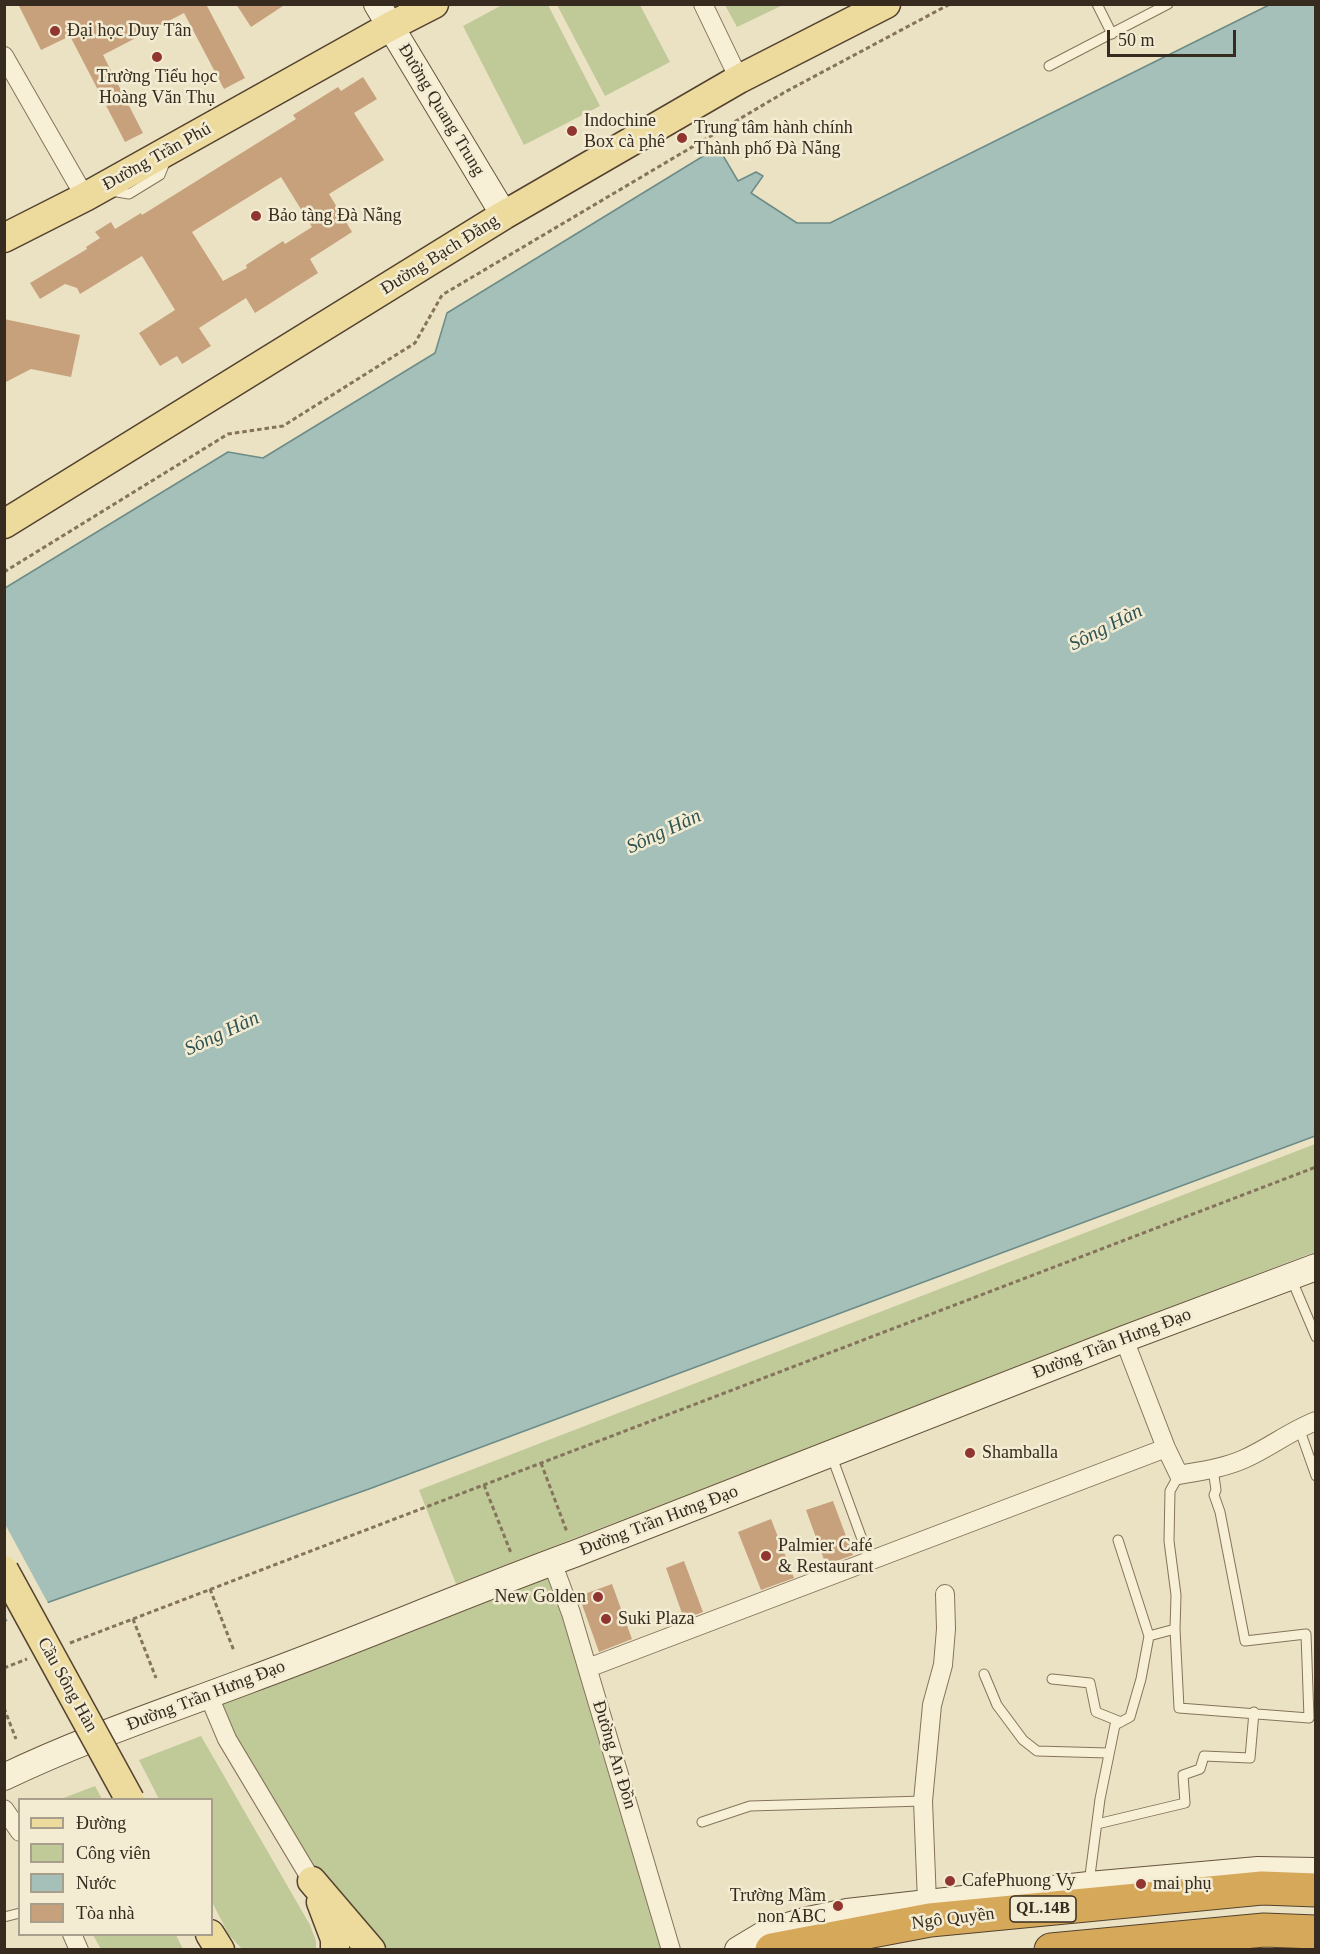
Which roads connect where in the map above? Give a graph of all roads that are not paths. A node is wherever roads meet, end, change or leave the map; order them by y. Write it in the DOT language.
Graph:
graph roads {
  1 [pos="434,4"];
  2 [pos="703,4"];
  3 [pos="886,4"];
  4 [pos="1097,4"];
  5 [pos="1168,4"];
  6 [pos="384,15"];
  7 [pos="1112,34"];
  8 [pos="4,56"];
  9 [pos="1048,66"];
  10 [pos="739,79"];
  11 [pos="93,193"];
  12 [pos="504,215"];
  13 [pos="4,238"];
  14 [pos="4,524"];
  15 [pos="1316,1266"];
  16 [pos="1291,1276"];
  17 [pos="1316,1337"];
  18 [pos="1124,1339"];
  19 [pos="1307,1424"];
  20 [pos="1166,1448"];
  21 [pos="831,1454"];
  22 [pos="1213,1469"];
  23 [pos="1179,1475"];
  24 [pos="1316,1476"];
  25 [pos="1118,1540"];
  26 [pos="870,1561"];
  27 [pos="552,1562"];
  28 [pos="4,1570"];
  29 [pos="945,1594"];
  30 [pos="1175,1629"];
  31 [pos="1149,1636"];
  32 [pos="588,1668"];
  33 [pos="984,1674"];
  34 [pos="1052,1679"];
  35 [pos="208,1694"];
  36 [pos="1254,1712"];
  37 [pos="1312,1718"];
  38 [pos="1121,1722"];
  39 [pos="1108,1754"];
  40 [pos="4,1778"];
  41 [pos="129,1798"];
  42 [pos="923,1801"];
  43 [pos="4,1809"];
  44 [pos="702,1822"];
  45 [pos="1096,1824"];
  46 [pos="18,1829"];
  47 [pos="1316,1871"];
  48 [pos="312,1881"];
  49 [pos="1089,1885"];
  50 [pos="1316,1890"];
  51 [pos="927,1902"];
  52 [pos="1316,1932"];
  53 [pos="72,1936"];
  54 [pos="79,1950"];
  55 [pos="335,1950"];
  56 [pos="371,1950"];
  57 [pos="671,1950"];
  58 [pos="738,1950"];
  59 [pos="772,1950"];
  60 [pos="1051,1950"];
  1 -- 6 [label="main road, Đường Trần Phú"];
  2 -- 10 [label="street"];
  3 -- 10 [label="main road, Đường Bạch Đằng"];
  4 -- 7 [label="lane"];
  5 -- 7 [label="lane"];
  6 -- 11 [label="main road, Đường Trần Phú"];
  6 -- 12 [label="main road, Đường Quang Trung"];
  7 -- 9 [label="lane"];
  8 -- 11 [label="street"];
  10 -- 12 [label="main road, Đường Bạch Đằng"];
  11 -- 13 [label="main road, Đường Trần Phú"];
  12 -- 14 [label="main road, Đường Bạch Đằng"];
  15 -- 16 [label="main road, Đường Trần Hưng Đạo"];
  16 -- 17 [label="lane"];
  16 -- 18 [label="main road, Đường Trần Hưng Đạo"];
  18 -- 20 [label="street"];
  18 -- 21 [label="main road, Đường Trần Hưng Đạo"];
  19 -- 22 [label="street"];
  19 -- 24 [label="lane"];
  20 -- 23 [label="street"];
  20 -- 26 [label="street"];
  21 -- 26 [label="lane"];
  21 -- 27 [label="main road, Đường Trần Hưng Đạo"];
  22 -- 23 [label="street"];
  22 -- 37 [label="lane"];
  23 -- 30 [label="lane"];
  25 -- 31 [label="lane"];
  26 -- 32 [label="street"];
  27 -- 32 [label="street, Đường An Đồn"];
  27 -- 35 [label="main road, Đường Trần Hưng Đạo"];
  28 -- 41 [label="main road, Cầu Sông Hàn, bridge"];
  29 -- 42 [label="street"];
  30 -- 31 [label="lane"];
  30 -- 36 [label="lane"];
  31 -- 38 [label="lane"];
  32 -- 57 [label="street, Đường An Đồn"];
  33 -- 39 [label="lane"];
  34 -- 38 [label="lane"];
  35 -- 40 [label="main road, Đường Trần Hưng Đạo"];
  35 -- 48 [label="street"];
  36 -- 37 [label="lane"];
  36 -- 45 [label="lane"];
  38 -- 39 [label="lane"];
  39 -- 45 [label="lane"];
  42 -- 44 [label="lane"];
  42 -- 51 [label="street"];
  43 -- 46 [label="street"];
  45 -- 49 [label="lane"];
  47 -- 49 [label="main road"];
  48 -- 55 [label="main road"];
  48 -- 56 [label="main road"];
  49 -- 51 [label="main road"];
  50 -- 59 [label="highway, Ngô Quyền / QL.14B"];
  51 -- 58 [label="main road"];
  52 -- 60 [label="highway, QL.14B"];
  53 -- 54 [label="street"];
}
